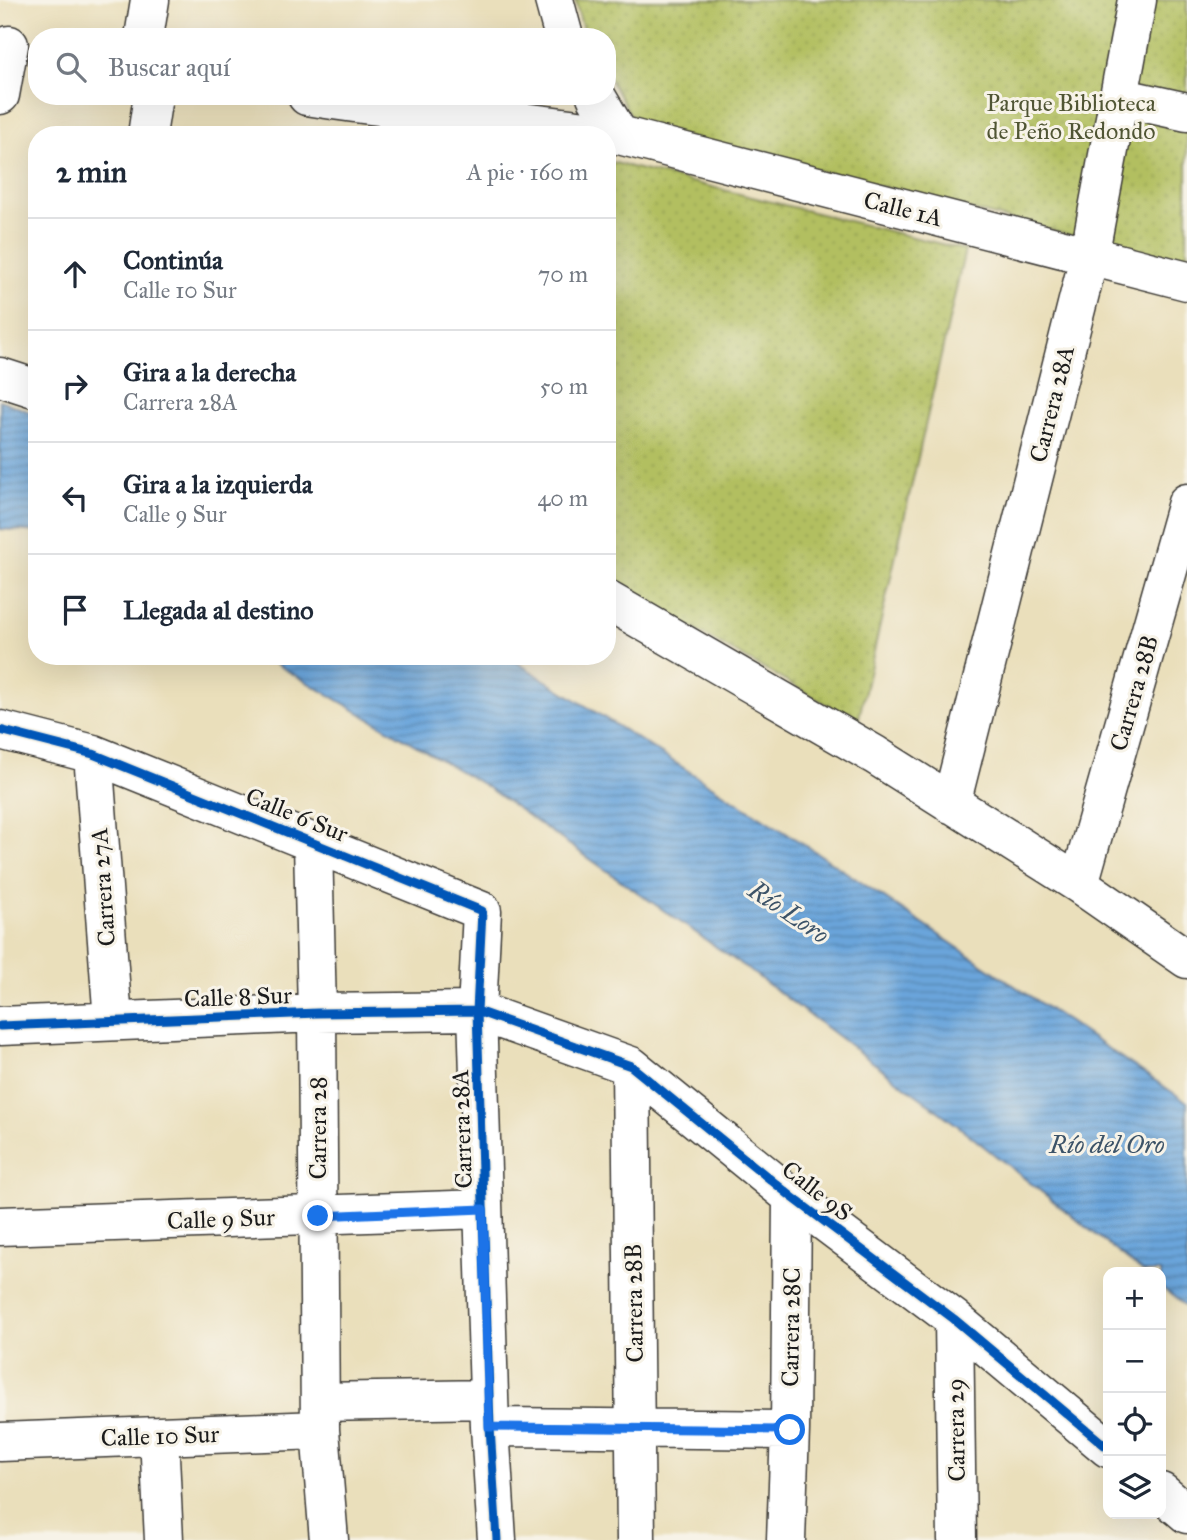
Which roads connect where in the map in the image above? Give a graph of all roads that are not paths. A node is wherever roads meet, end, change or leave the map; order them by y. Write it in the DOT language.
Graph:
graph roads {
  1 [pos="149,0"];
  2 [pos="554,0"];
  3 [pos="1137,0"];
  4 [pos="145,28"];
  5 [pos="562,28"];
  6 [pos="15,46"];
  7 [pos="0,95"];
  8 [pos="1119,97"];
  9 [pos="152,105"];
  10 [pos="325,105"];
  11 [pos="601,105"];
  12 [pos="1187,112"];
  13 [pos="356,120"];
  14 [pos="148,126"];
  15 [pos="466,126"];
  16 [pos="614,126"];
  17 [pos="616,130"];
  18 [pos="616,135"];
  19 [pos="619,135"];
  20 [pos="1089,257"];
  21 [pos="1187,281"];
  22 [pos="0,377"];
  23 [pos="28,386"];
  24 [pos="1187,503"];
  25 [pos="616,605"];
  26 [pos="1171,624"];
  27 [pos="0,730"];
  28 [pos="93,754"];
  29 [pos="951,804"];
  30 [pos="313,843"];
  31 [pos="1079,884"];
  32 [pos="1187,959"];
  33 [pos="477,1011"];
  34 [pos="317,1013"];
  35 [pos="113,1021"];
  36 [pos="0,1026"];
  37 [pos="631,1066"];
  38 [pos="792,1197"];
  39 [pos="483,1209"];
  40 [pos="318,1216"];
  41 [pos="0,1226"];
  42 [pos="954,1320"];
  43 [pos="489,1413"];
  44 [pos="320,1416"];
  45 [pos="635,1427"];
  46 [pos="790,1430"];
  47 [pos="159,1436"];
  48 [pos="0,1442"];
  49 [pos="1103,1444"];
  50 [pos="164,1540"];
  51 [pos="328,1540"];
  52 [pos="497,1540"];
  53 [pos="635,1540"];
  54 [pos="786,1540"];
  55 [pos="957,1540"];
  1 -- 4 [label="street"];
  2 -- 5 [label="street"];
  3 -- 8 [label="street, Carrera 28A"];
  6 -- 7 [label="street"];
  8 -- 12 [label="street"];
  8 -- 20 [label="street, Carrera 28A"];
  9 -- 14 [label="street"];
  10 -- 13 [label="street, Calle 1A"];
  11 -- 16 [label="street"];
  13 -- 15 [label="street, Calle 1A"];
  17 -- 19 [label="street"];
  18 -- 19 [label="street, Calle 1A"];
  19 -- 20 [label="street, Calle 1A"];
  20 -- 21 [label="street, Calle 1A"];
  20 -- 29 [label="street, Carrera 28A"];
  22 -- 23 [label="street"];
  24 -- 26 [label="street, Carrera 28B"];
  25 -- 29 [label="street"];
  26 -- 31 [label="street, Carrera 28B"];
  27 -- 28 [label="street, Calle 6 Sur"];
  28 -- 30 [label="street, Calle 6 Sur"];
  28 -- 35 [label="street, Carrera 27A"];
  29 -- 31 [label="street"];
  30 -- 33 [label="street, Calle 6 Sur"];
  30 -- 34 [label="street, Carrera 28"];
  31 -- 32 [label="street"];
  33 -- 34 [label="street, Calle 8 Sur"];
  33 -- 37 [label="street, Calle 9S"];
  33 -- 39 [label="street, Carrera 28A"];
  34 -- 35 [label="street, Calle 8 Sur"];
  34 -- 40 [label="street, Carrera 28"];
  35 -- 36 [label="street, Calle 8 Sur"];
  37 -- 38 [label="street, Calle 9S"];
  37 -- 45 [label="street, Carrera 28B"];
  38 -- 42 [label="street, Calle 9S"];
  38 -- 46 [label="street, Carrera 28C"];
  39 -- 40 [label="street, Calle 9 Sur"];
  39 -- 43 [label="street, Carrera 28A"];
  40 -- 41 [label="street, Calle 9 Sur"];
  40 -- 44 [label="street, Carrera 28"];
  42 -- 49 [label="street, Calle 9S"];
  42 -- 55 [label="street, Carrera 29"];
  43 -- 44 [label="street, Calle 10 Sur"];
  43 -- 45 [label="street, Calle 10 Sur"];
  43 -- 52 [label="street, Carrera 28A"];
  44 -- 47 [label="street, Calle 10 Sur"];
  44 -- 51 [label="street, Carrera 28"];
  45 -- 46 [label="street, Calle 10 Sur"];
  45 -- 53 [label="street, Carrera 28B"];
  46 -- 54 [label="street, Carrera 28C"];
  47 -- 48 [label="street, Calle 10 Sur"];
  47 -- 50 [label="street"];
}
